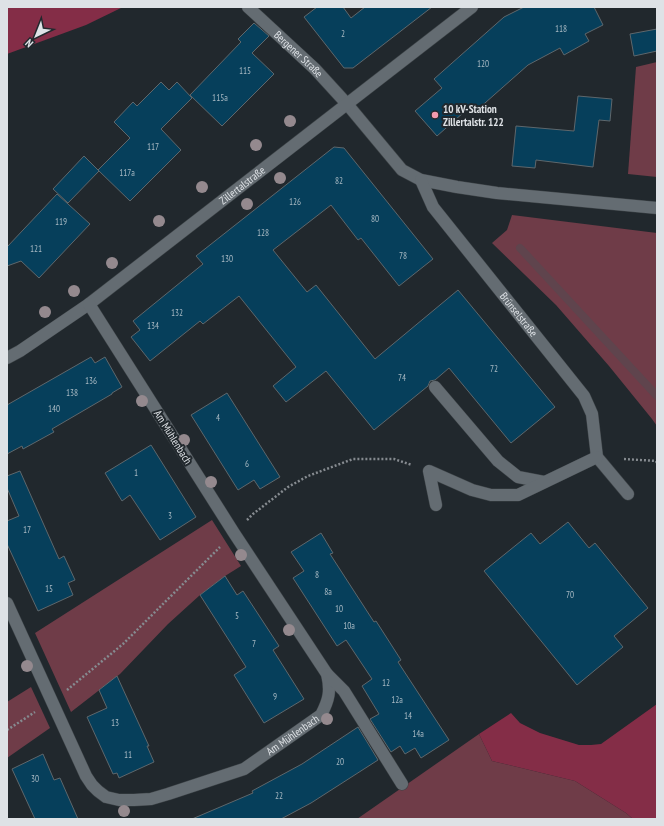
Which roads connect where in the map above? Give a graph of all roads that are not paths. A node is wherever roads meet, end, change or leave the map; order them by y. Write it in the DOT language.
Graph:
graph roads {
  1 [pos="248,7"];
  2 [pos="472,7"];
  3 [pos="346,104"];
  4 [pos="421,180"];
  5 [pos="657,208"];
  6 [pos="89,304"];
  7 [pos="7,358"];
  8 [pos="436,386"];
  9 [pos="597,457"];
  10 [pos="544,482"];
  11 [pos="628,494"];
  12 [pos="436,506"];
  13 [pos="7,603"];
  14 [pos="327,674"];
  15 [pos="402,784"];
  1 -- 3 [label="street, Bergener Straße"];
  2 -- 3 [label="street, Zillertalstraße"];
  3 -- 4 [label="street"];
  3 -- 6 [label="street, Zillertalstraße"];
  4 -- 5 [label="street"];
  4 -- 9 [label="street, Brünselstraße"];
  6 -- 7 [label="street, Zillertalstraße"];
  6 -- 14 [label="street, Am Mühlenbach"];
  8 -- 10 [label="street"];
  9 -- 10 [label="street"];
  9 -- 11 [label="street"];
  10 -- 12 [label="street"];
  13 -- 14 [label="street, Am Mühlenbach"];
  14 -- 15 [label="street"];
}
